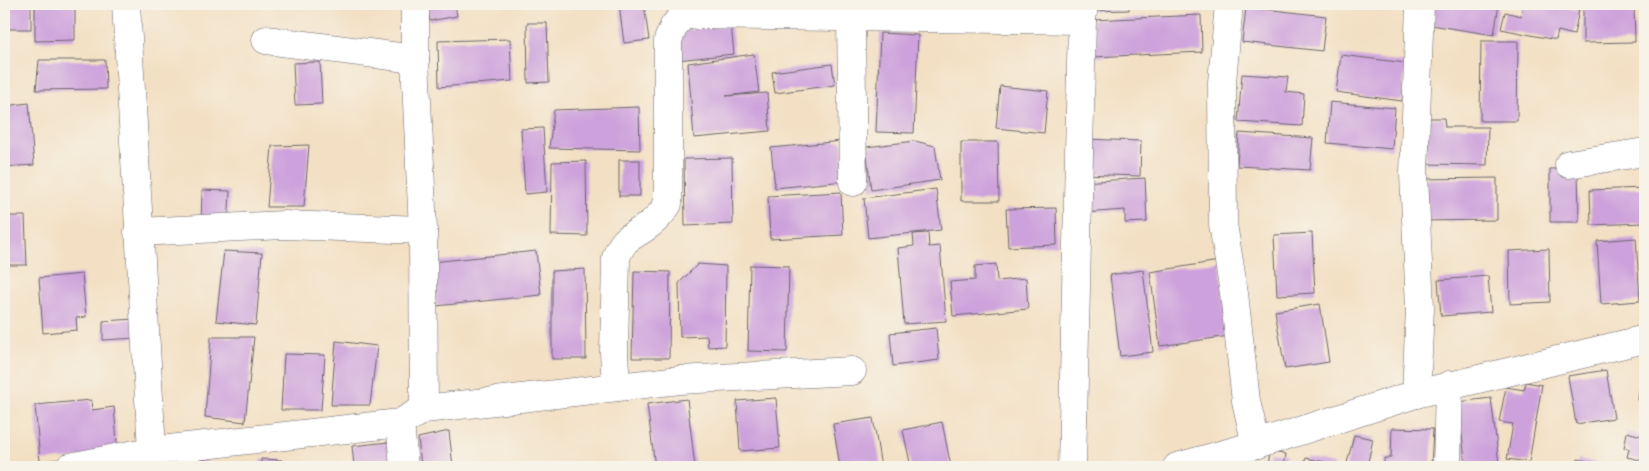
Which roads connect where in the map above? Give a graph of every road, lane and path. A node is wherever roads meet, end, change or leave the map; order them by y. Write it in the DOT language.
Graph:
graph roads {
  1 [pos="126,4"];
  2 [pos="416,4"];
  3 [pos="1229,4"];
  4 [pos="1420,4"];
  5 [pos="1083,12"];
  6 [pos="869,13"];
  7 [pos="266,40"];
  8 [pos="415,59"];
  9 [pos="1645,152"];
  10 [pos="1569,164"];
  11 [pos="853,182"];
  12 [pos="423,230"];
  13 [pos="138,232"];
  14 [pos="1645,339"];
  15 [pos="852,371"];
  16 [pos="1449,385"];
  17 [pos="616,387"];
  18 [pos="1416,394"];
  19 [pos="424,409"];
  20 [pos="400,424"];
  21 [pos="1256,445"];
  22 [pos="152,459"];
  23 [pos="70,467"];
  24 [pos="404,467"];
  25 [pos="1072,467"];
  26 [pos="1177,467"];
  27 [pos="1447,467"];
  1 -- 13 [label="street"];
  2 -- 8 [label="street"];
  3 -- 21 [label="street"];
  4 -- 18 [label="street"];
  5 -- 6 [label="street"];
  5 -- 25 [label="street"];
  6 -- 11 [label="street"];
  6 -- 17 [label="street"];
  7 -- 8 [label="street"];
  8 -- 12 [label="street"];
  9 -- 10 [label="street"];
  12 -- 13 [label="street"];
  12 -- 19 [label="street"];
  13 -- 22 [label="street"];
  14 -- 16 [label="street"];
  15 -- 17 [label="street"];
  16 -- 18 [label="street"];
  16 -- 27 [label="street"];
  17 -- 19 [label="street"];
  18 -- 21 [label="street"];
  19 -- 20 [label="street"];
  20 -- 22 [label="street"];
  20 -- 24 [label="street"];
  21 -- 26 [label="street"];
  22 -- 23 [label="street"];
}
